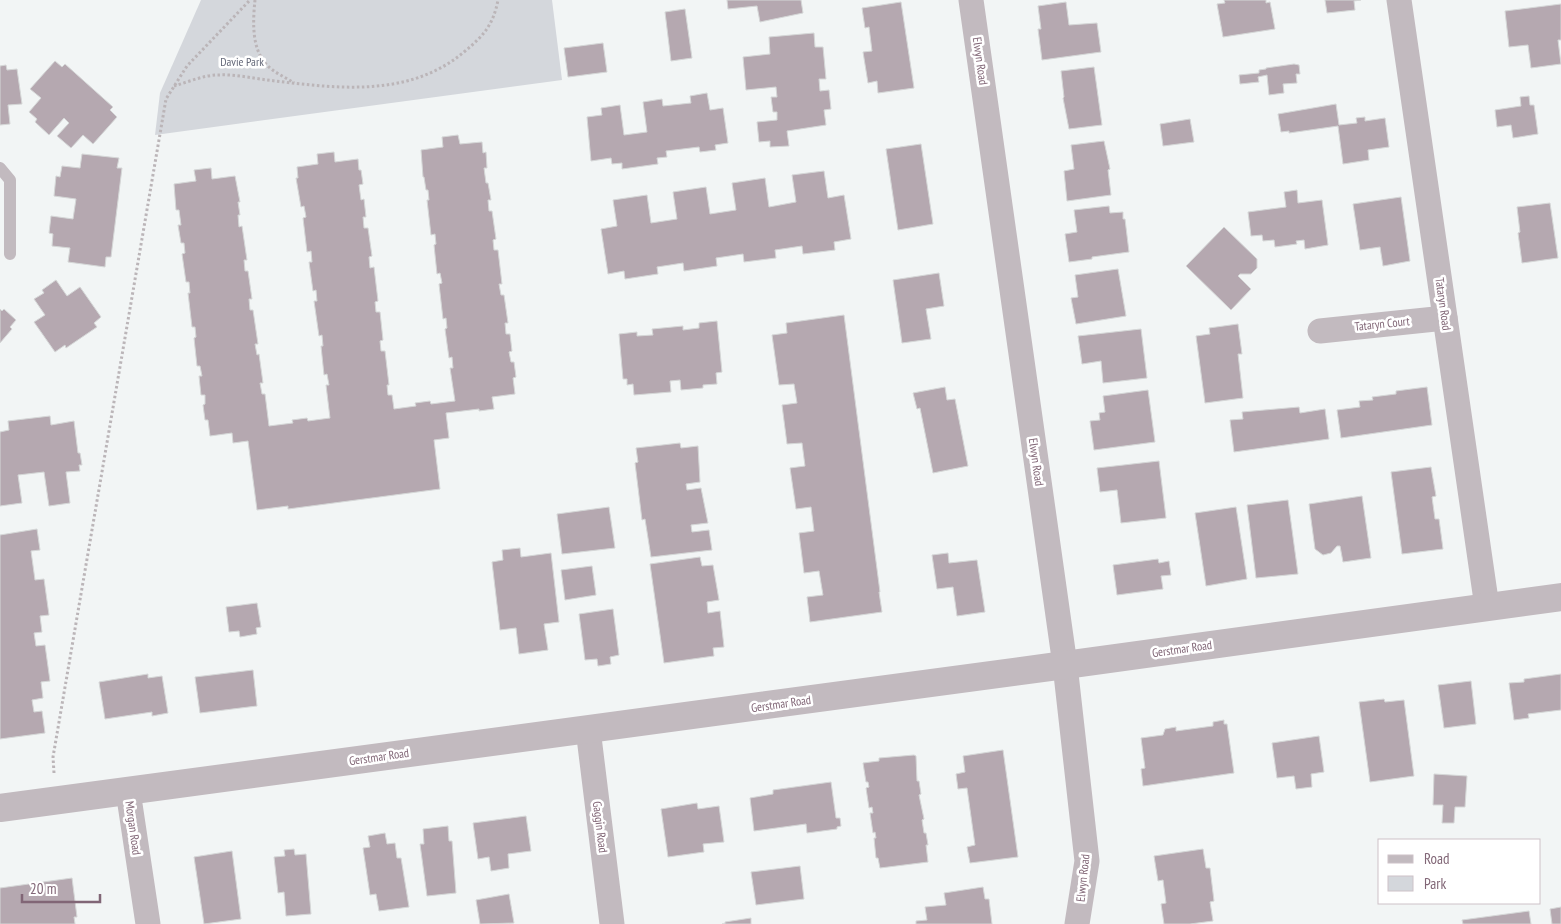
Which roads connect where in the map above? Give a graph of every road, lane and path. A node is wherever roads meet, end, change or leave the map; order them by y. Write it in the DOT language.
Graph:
graph roads {
  1 [pos="250,0"];
  2 [pos="256,0"];
  3 [pos="498,0"];
  4 [pos="971,0"];
  5 [pos="1399,0"];
  6 [pos="294,83"];
  7 [pos="174,86"];
  8 [pos="0,168"];
  9 [pos="10,254"];
  10 [pos="1445,318"];
  11 [pos="1320,331"];
  12 [pos="1561,597"];
  13 [pos="1487,608"];
  14 [pos="1065,665"];
  15 [pos="588,729"];
  16 [pos="128,792"];
  17 [pos="55,802"];
  18 [pos="0,808"];
  19 [pos="148,924"];
  20 [pos="612,924"];
  21 [pos="1077,924"];
  1 -- 7 [label="path"];
  2 -- 6 [label="path"];
  3 -- 6 [label="path"];
  4 -- 14 [label="street, Elwyn Road"];
  5 -- 10 [label="street, Tataryn Road"];
  6 -- 7 [label="path"];
  7 -- 17 [label="path"];
  8 -- 9 [label="lane"];
  10 -- 11 [label="street, Tataryn Court"];
  10 -- 13 [label="street, Tataryn Road"];
  12 -- 13 [label="street, Gerstmar Road"];
  13 -- 14 [label="street, Gerstmar Road"];
  14 -- 15 [label="street, Gerstmar Road"];
  14 -- 21 [label="street, Elwyn Road"];
  15 -- 16 [label="street, Gerstmar Road"];
  15 -- 20 [label="street, Gaggin Road"];
  16 -- 17 [label="street, Gerstmar Road"];
  16 -- 19 [label="street, Morgan Road"];
  17 -- 18 [label="street, Gerstmar Road"];
}
